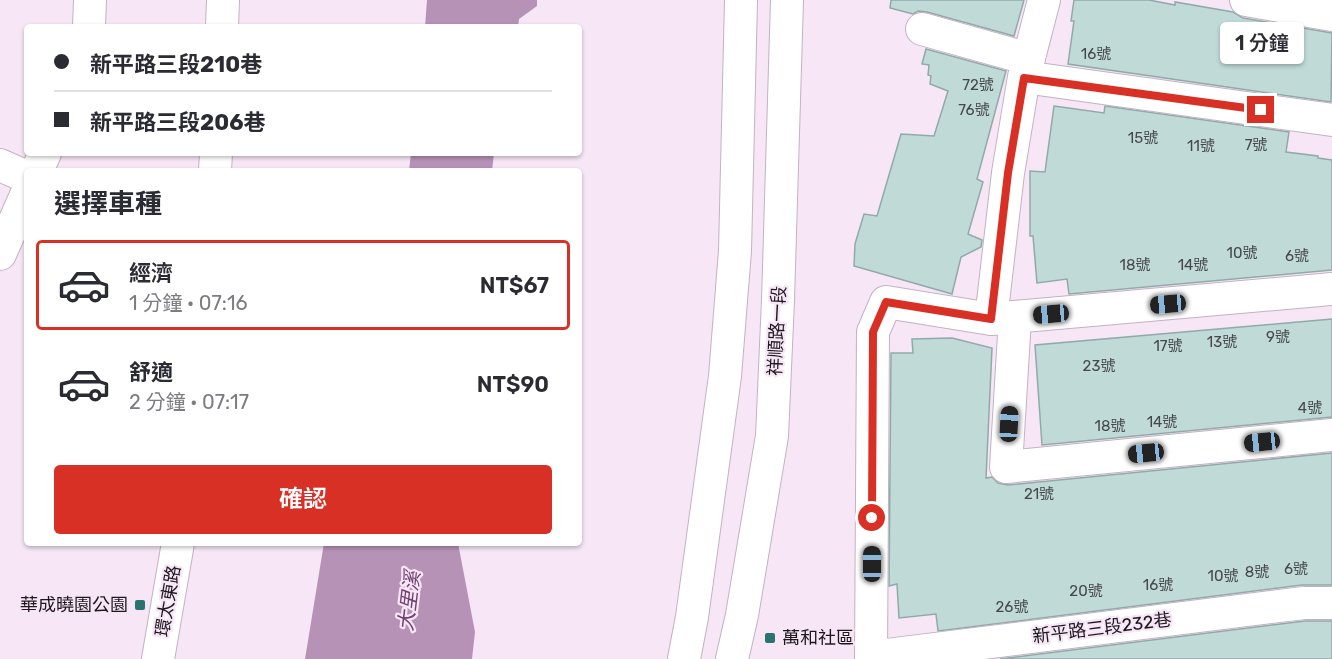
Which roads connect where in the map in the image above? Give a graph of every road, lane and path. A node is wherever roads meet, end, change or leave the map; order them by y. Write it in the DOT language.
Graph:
graph roads {
  1 [pos="90,0"];
  2 [pos="223,0"];
  3 [pos="741,0"];
  4 [pos="787,0"];
  5 [pos="1044,0"];
  6 [pos="1246,0"];
  7 [pos="1332,15"];
  8 [pos="89,24"];
  9 [pos="222,24"];
  10 [pos="922,28"];
  11 [pos="1026,68"];
  12 [pos="1332,120"];
  13 [pos="0,165"];
  14 [pos="24,176"];
  15 [pos="24,200"];
  16 [pos="0,254"];
  17 [pos="1332,289"];
  18 [pos="1003,318"];
  19 [pos="1332,435"];
  20 [pos="177,546"];
  21 [pos="1332,603"];
  22 [pos="871,658"];
  23 [pos="158,659"];
  24 [pos="684,659"];
  25 [pos="732,659"];
  1 -- 8 [label="street"];
  2 -- 9 [label="street"];
  3 -- 24 [label="street"];
  4 -- 25 [label="street, 祥順路一段"];
  5 -- 11 [label="street"];
  6 -- 7 [label="street"];
  10 -- 11 [label="street"];
  11 -- 12 [label="street"];
  11 -- 18 [label="street"];
  13 -- 14 [label="street"];
  15 -- 16 [label="street"];
  17 -- 18 [label="street"];
  18 -- 19 [label="street"];
  18 -- 22 [label="street"];
  20 -- 23 [label="street, 環太東路"];
  21 -- 22 [label="street, 新平路三段232巷"];
}
